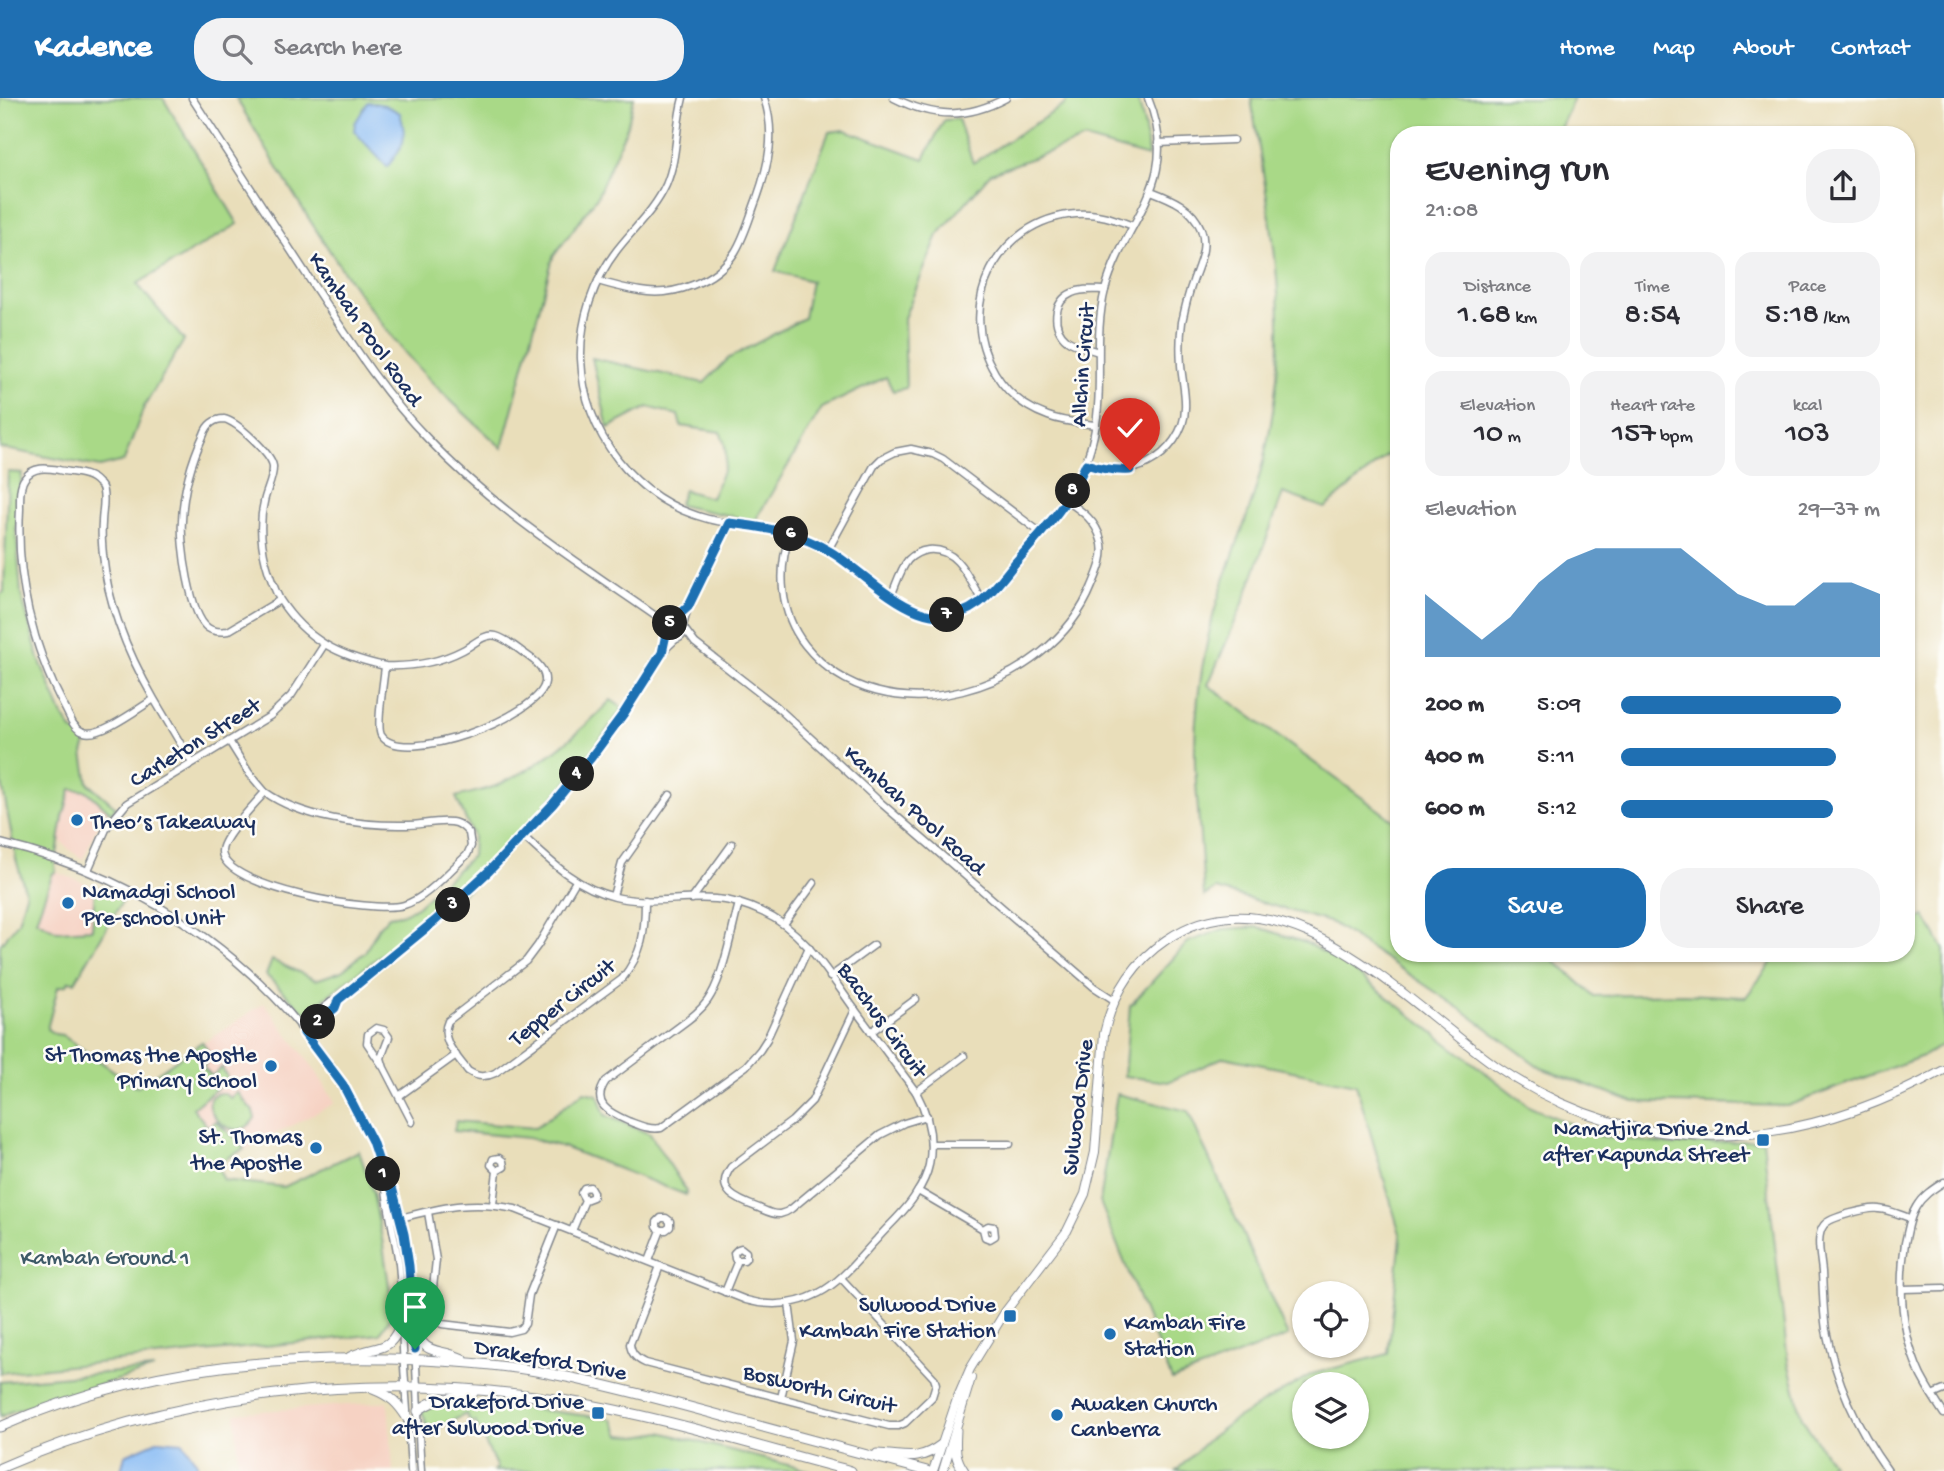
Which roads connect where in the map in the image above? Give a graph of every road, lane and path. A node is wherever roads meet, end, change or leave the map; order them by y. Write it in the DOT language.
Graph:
graph roads {
  1 [pos="192,98"];
  2 [pos="683,98"];
  3 [pos="764,98"];
  4 [pos="894,98"];
  5 [pos="1006,98"];
  6 [pos="1148,98"];
  7 [pos="1233,140"];
  8 [pos="1158,144"];
  9 [pos="1151,191"];
  10 [pos="1133,226"];
  11 [pos="598,281"];
  12 [pos="1105,290"];
  13 [pos="1098,352"];
  14 [pos="1096,425"];
  15 [pos="1086,464"];
  16 [pos="1067,501"];
  17 [pos="729,523"];
  18 [pos="1041,533"];
  19 [pos="790,534"];
  20 [pos="828,550"];
  21 [pos="891,596"];
  22 [pos="280,600"];
  23 [pos="982,601"];
  24 [pos="688,607"];
  25 [pos="654,615"];
  26 [pos="673,622"];
  27 [pos="683,627"];
  28 [pos="667,632"];
  29 [pos="678,638"];
  30 [pos="695,643"];
  31 [pos="324,645"];
  32 [pos="662,653"];
  33 [pos="385,666"];
  34 [pos="154,699"];
  35 [pos="229,741"];
  36 [pos="192,763"];
  37 [pos="265,792"];
  38 [pos="670,795"];
  39 [pos="523,836"];
  40 [pos="0,843"];
  41 [pos="732,844"];
  42 [pos="88,870"];
  43 [pos="576,881"];
  44 [pos="814,883"];
  45 [pos="613,896"];
  46 [pos="692,899"];
  47 [pos="645,900"];
  48 [pos="738,903"];
  49 [pos="784,924"];
  50 [pos="874,945"];
  51 [pos="809,947"];
  52 [pos="831,976"];
  53 [pos="916,999"];
  54 [pos="1114,1000"];
  55 [pos="856,1010"];
  56 [pos="302,1030"];
  57 [pos="871,1032"];
  58 [pos="456,1055"];
  59 [pos="964,1056"];
  60 [pos="384,1068"];
  61 [pos="1944,1070"];
  62 [pos="916,1092"];
  63 [pos="399,1096"];
  64 [pos="927,1116"];
  65 [pos="412,1122"];
  66 [pos="931,1144"];
  67 [pos="1010,1144"];
  68 [pos="497,1171"];
  69 [pos="385,1180"];
  70 [pos="1944,1182"];
  71 [pos="918,1191"];
  72 [pos="585,1200"];
  73 [pos="493,1205"];
  74 [pos="428,1212"];
  75 [pos="401,1218"];
  76 [pos="1910,1218"];
  77 [pos="392,1220"];
  78 [pos="557,1225"];
  79 [pos="984,1229"];
  80 [pos="661,1230"];
  81 [pos="572,1231"];
  82 [pos="649,1261"];
  83 [pos="738,1261"];
  84 [pos="660,1266"];
  85 [pos="841,1278"];
  86 [pos="1944,1288"];
  87 [pos="1902,1289"];
  88 [pos="725,1292"];
  89 [pos="789,1303"];
  90 [pos="402,1321"];
  91 [pos="413,1325"];
  92 [pos="978,1356"];
  93 [pos="349,1357"];
  94 [pos="404,1359"];
  95 [pos="415,1359"];
  96 [pos="470,1362"];
  97 [pos="369,1387"];
  98 [pos="406,1388"];
  99 [pos="417,1388"];
  100 [pos="1944,1390"];
  101 [pos="481,1391"];
  102 [pos="1932,1395"];
  103 [pos="782,1398"];
  104 [pos="418,1411"];
  105 [pos="1944,1413"];
  106 [pos="408,1419"];
  107 [pos="0,1427"];
  108 [pos="956,1430"];
  109 [pos="941,1445"];
  110 [pos="858,1453"];
  111 [pos="0,1468"];
  112 [pos="411,1471"];
  113 [pos="421,1471"];
  114 [pos="851,1471"];
  115 [pos="927,1471"];
  116 [pos="933,1471"];
  117 [pos="943,1471"];
  118 [pos="964,1471"];
  119 [pos="1888,1471"];
  1 -- 25 [label="street, Kambah Pool Road"];
  2 -- 11 [label="street, Allchin Circuit"];
  3 -- 11 [label="street"];
  4 -- 5 [label="street"];
  6 -- 8 [label="street, Allchin Circuit"];
  7 -- 8 [label="street"];
  8 -- 9 [label="street, Allchin Circuit"];
  9 -- 10 [label="street, Allchin Circuit"];
  9 -- 15 [label="street"];
  10 -- 12 [label="street, Allchin Circuit"];
  10 -- 14 [label="street"];
  11 -- 17 [label="street, Allchin Circuit"];
  12 -- 13 [label="street, Allchin Circuit"];
  12 -- 13 [label="street"];
  13 -- 14 [label="street, Allchin Circuit"];
  14 -- 15 [label="street, Allchin Circuit"];
  15 -- 16 [label="street, Allchin Circuit"];
  16 -- 18 [label="street, Allchin Circuit"];
  16 -- 19 [label="street"];
  17 -- 19 [label="street, Allchin Circuit"];
  17 -- 24 [label="street"];
  18 -- 20 [label="street"];
  18 -- 23 [label="street, Allchin Circuit"];
  19 -- 20 [label="street, Allchin Circuit"];
  20 -- 21 [label="street, Allchin Circuit"];
  21 -- 23 [label="street, Allchin Circuit"];
  21 -- 23 [label="street"];
  22 -- 22 [label="street"];
  22 -- 31 [label="street"];
  24 -- 26 [label="street"];
  24 -- 27 [label="street"];
  25 -- 26 [label="street, Kambah Pool Road"];
  25 -- 28 [label="street, Kambah Pool Road"];
  26 -- 27 [label="street"];
  26 -- 28 [label="street"];
  27 -- 29 [label="street"];
  27 -- 30 [label="street, Kambah Pool Road"];
  28 -- 29 [label="street"];
  28 -- 32 [label="street"];
  29 -- 30 [label="street, Kambah Pool Road"];
  29 -- 32 [label="street"];
  30 -- 54 [label="street, Kambah Pool Road"];
  31 -- 33 [label="street"];
  31 -- 35 [label="street, Carleton Street"];
  32 -- 39 [label="street"];
  33 -- 33 [label="street"];
  34 -- 34 [label="street"];
  34 -- 36 [label="street"];
  35 -- 36 [label="street, Carleton Street"];
  35 -- 37 [label="street"];
  36 -- 42 [label="street, Carleton Street"];
  37 -- 37 [label="street"];
  38 -- 45 [label="street"];
  39 -- 43 [label="street, Bacchus Circuit"];
  39 -- 56 [label="street"];
  40 -- 42 [label="street"];
  41 -- 46 [label="street"];
  42 -- 56 [label="street"];
  43 -- 45 [label="street, Bacchus Circuit"];
  43 -- 58 [label="street"];
  44 -- 49 [label="street"];
  45 -- 47 [label="street, Bacchus Circuit"];
  46 -- 47 [label="street, Bacchus Circuit"];
  46 -- 48 [label="street, Bacchus Circuit"];
  47 -- 58 [label="street, Tepper Circuit"];
  48 -- 49 [label="street, Bacchus Circuit"];
  48 -- 51 [label="street"];
  49 -- 51 [label="street, Bacchus Circuit"];
  50 -- 52 [label="street"];
  51 -- 52 [label="street, Bacchus Circuit"];
  52 -- 55 [label="street, Bacchus Circuit"];
  53 -- 57 [label="street"];
  54 -- 61 [label="main road, Sulwood Drive"];
  54 -- 92 [label="main road, Sulwood Drive"];
  55 -- 57 [label="street, Bacchus Circuit"];
  55 -- 64 [label="street"];
  56 -- 69 [label="street"];
  57 -- 62 [label="street, Bacchus Circuit"];
  58 -- 63 [label="street"];
  59 -- 62 [label="street"];
  60 -- 60 [label="street"];
  60 -- 63 [label="street"];
  62 -- 64 [label="street, Bacchus Circuit"];
  63 -- 65 [label="street"];
  64 -- 66 [label="street, Bacchus Circuit"];
  66 -- 67 [label="street"];
  66 -- 71 [label="street, Bacchus Circuit"];
  68 -- 73 [label="street"];
  69 -- 75 [label="street"];
  69 -- 77 [label="street"];
  70 -- 76 [label="street"];
  71 -- 79 [label="street"];
  71 -- 85 [label="street, Bacchus Circuit"];
  72 -- 81 [label="street"];
  73 -- 74 [label="street, Bacchus Circuit"];
  73 -- 78 [label="street, Bacchus Circuit"];
  74 -- 75 [label="street, Bacchus Circuit"];
  74 -- 78 [label="street"];
  75 -- 77 [label="street, Bacchus Circuit"];
  75 -- 91 [label="street"];
  76 -- 87 [label="street"];
  76 -- 119 [label="street"];
  77 -- 90 [label="street"];
  78 -- 81 [label="street, Bacchus Circuit"];
  80 -- 82 [label="street"];
  81 -- 82 [label="street, Bacchus Circuit"];
  82 -- 84 [label="street, Bacchus Circuit"];
  83 -- 88 [label="street"];
  84 -- 88 [label="street, Bacchus Circuit"];
  84 -- 103 [label="street, Bosworth Circuit"];
  85 -- 89 [label="street, Bacchus Circuit"];
  85 -- 103 [label="street, Bosworth Circuit"];
  86 -- 87 [label="street"];
  87 -- 102 [label="street"];
  88 -- 89 [label="street, Bacchus Circuit"];
  89 -- 103 [label="street"];
  90 -- 93 [label="highway"];
  90 -- 94 [label="street"];
  91 -- 95 [label="street"];
  91 -- 96 [label="highway"];
  92 -- 108 [label="main road, Sulwood Drive"];
  92 -- 109 [label="main road, Sulwood Drive"];
  93 -- 94 [label="highway, Drakeford Drive"];
  93 -- 107 [label="highway, Drakeford Drive"];
  94 -- 95 [label="highway, Drakeford Drive"];
  94 -- 98 [label="street"];
  95 -- 96 [label="highway, Drakeford Drive"];
  95 -- 99 [label="street"];
  96 -- 110 [label="highway, Drakeford Drive"];
  97 -- 98 [label="highway, Drakeford Drive"];
  97 -- 106 [label="highway"];
  97 -- 111 [label="highway, Drakeford Drive"];
  98 -- 99 [label="highway, Drakeford Drive"];
  98 -- 106 [label="street"];
  99 -- 101 [label="highway, Drakeford Drive"];
  99 -- 104 [label="street"];
  100 -- 102 [label="street"];
  101 -- 104 [label="highway"];
  101 -- 114 [label="highway, Drakeford Drive"];
  102 -- 105 [label="street"];
  104 -- 113 [label="street"];
  106 -- 112 [label="street"];
  108 -- 117 [label="main road, Sulwood Drive"];
  108 -- 118 [label="highway"];
  109 -- 110 [label="highway"];
  109 -- 116 [label="main road, Sulwood Drive"];
  110 -- 115 [label="highway, Drakeford Drive"];
}
